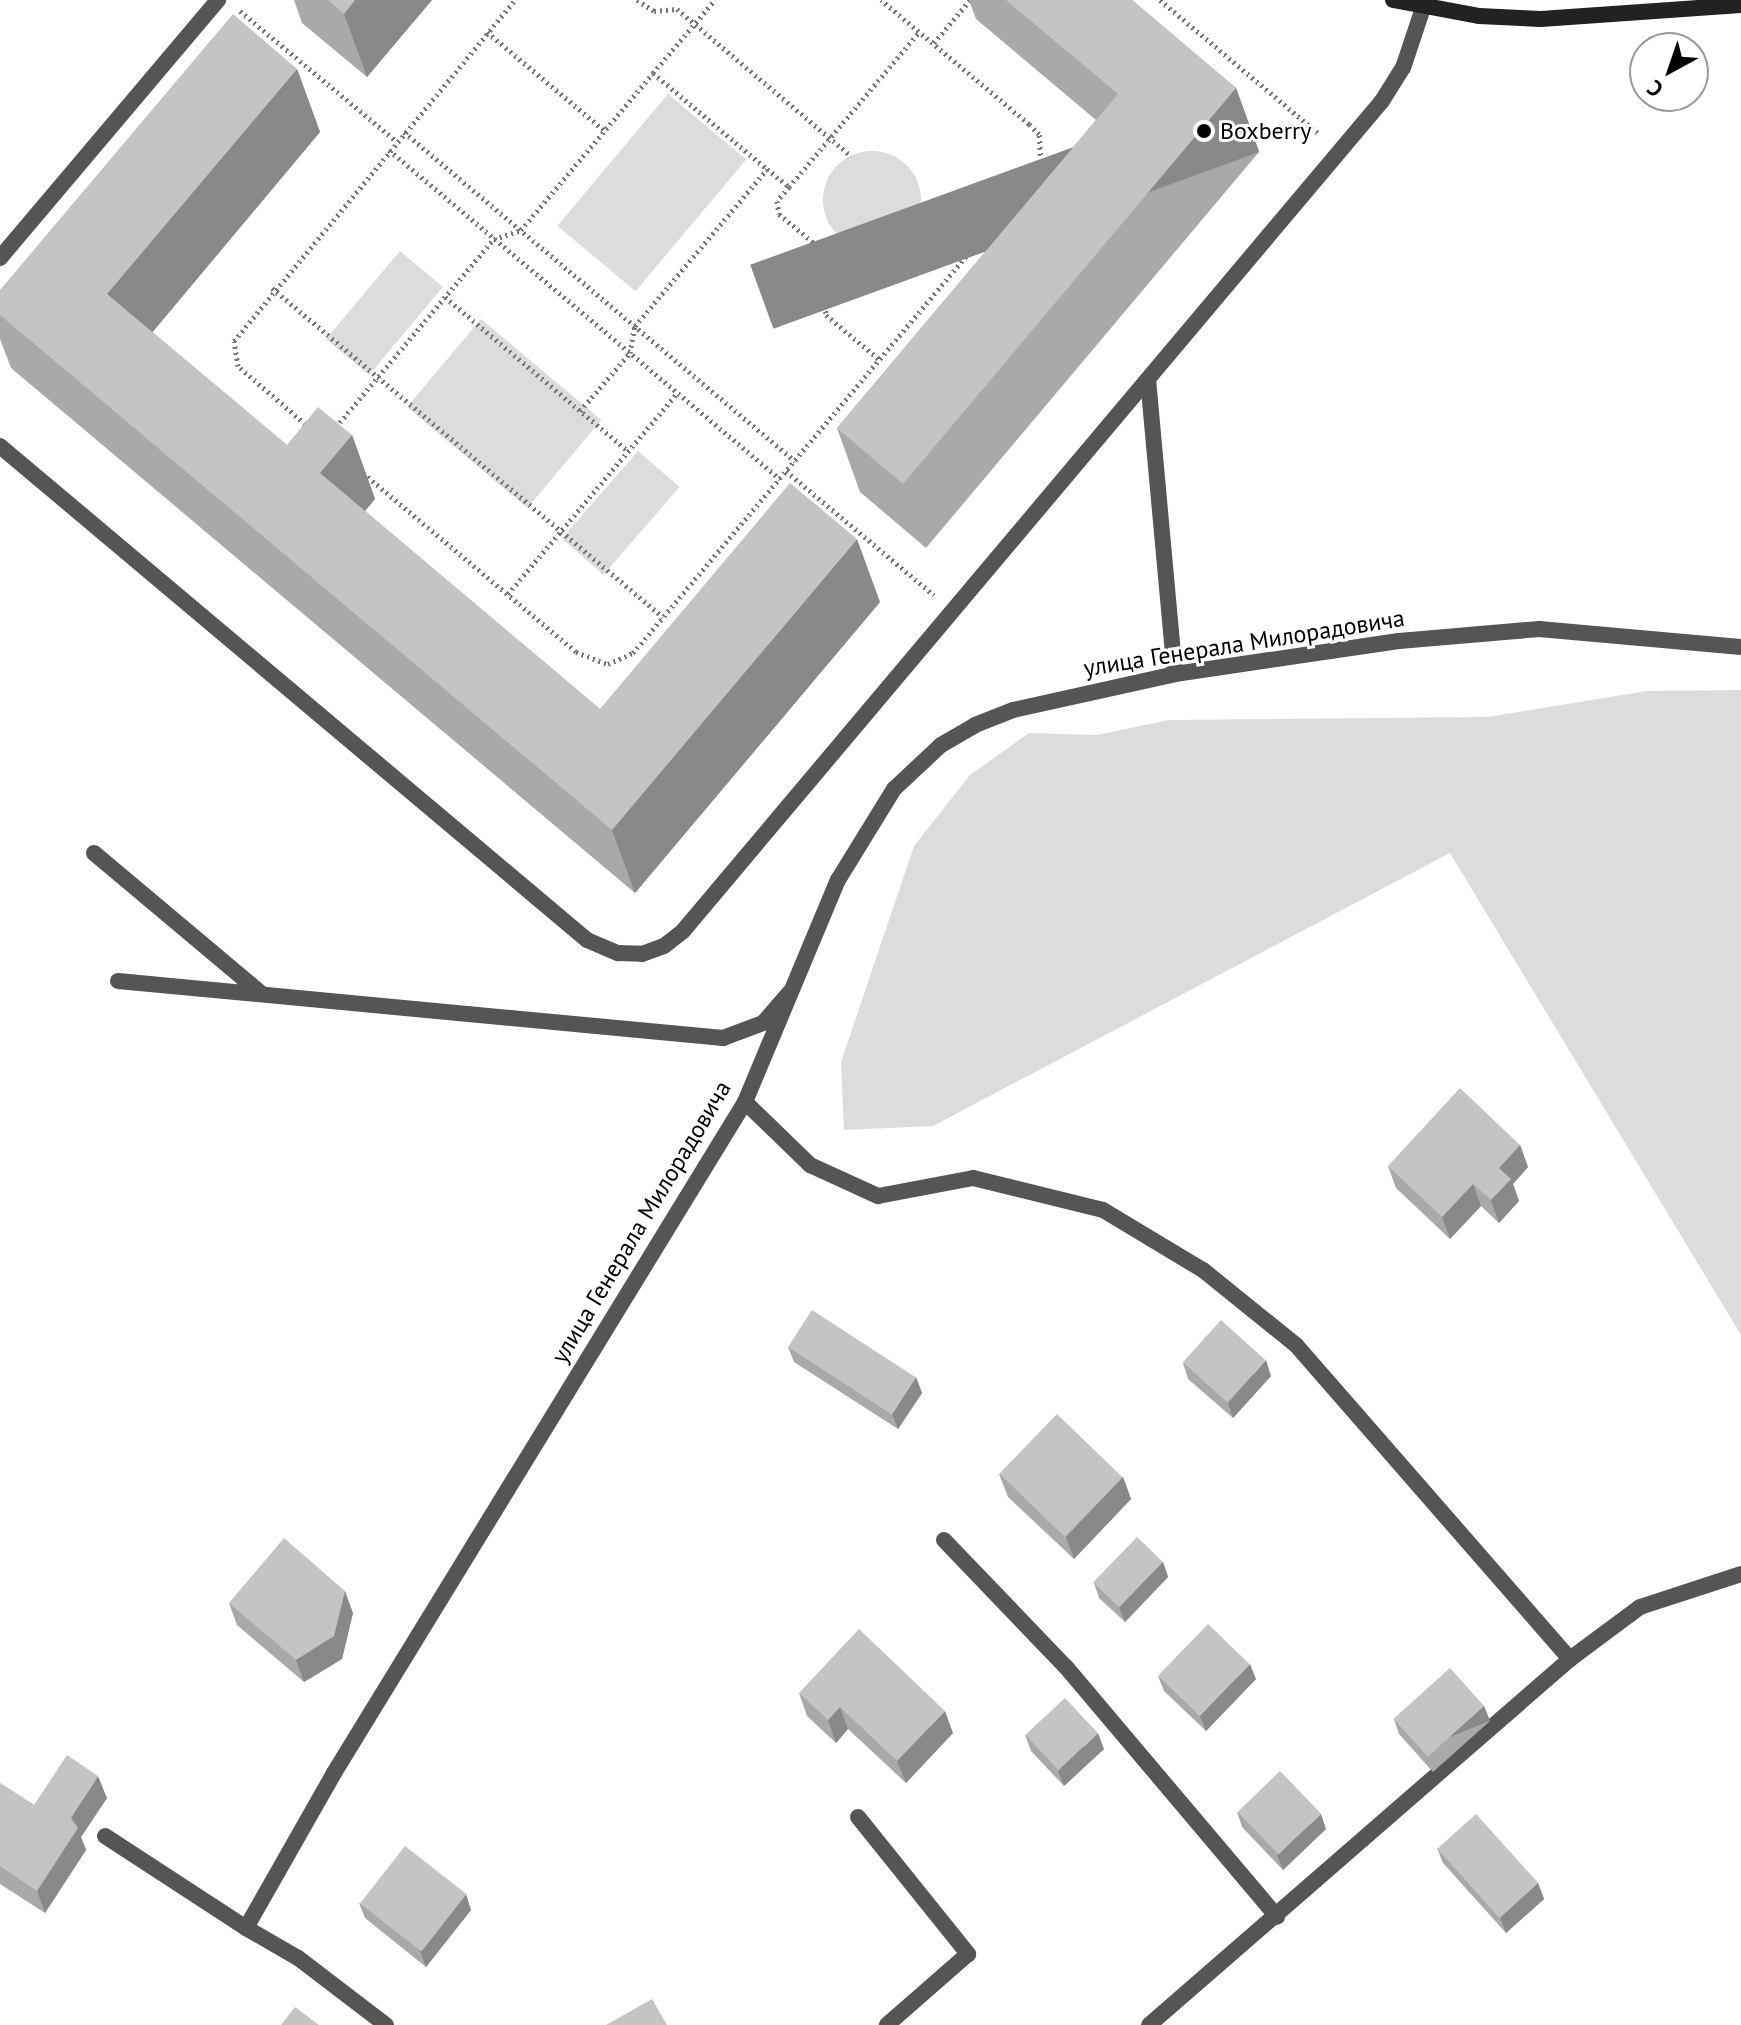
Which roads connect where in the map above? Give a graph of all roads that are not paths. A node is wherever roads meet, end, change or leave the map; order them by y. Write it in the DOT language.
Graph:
graph roads {
  1 [pos="218,0"];
  2 [pos="1393,0"];
  3 [pos="1741,5"];
  4 [pos="1423,8"];
  5 [pos="0,258"];
  6 [pos="1148,379"];
  7 [pos="0,446"];
  8 [pos="1741,647"];
  9 [pos="1175,674"];
  10 [pos="94,853"];
  11 [pos="118,981"];
  12 [pos="795,985"];
  13 [pos="262,994"];
  14 [pos="745,1102"];
  15 [pos="944,1540"];
  16 [pos="1741,1574"];
  17 [pos="1570,1659"];
  18 [pos="858,1817"];
  19 [pos="105,1836"];
  20 [pos="1277,1917"];
  21 [pos="246,1928"];
  22 [pos="386,2025"];
  23 [pos="887,2025"];
  24 [pos="1149,2025"];
  1 -- 5 [label="street"];
  2 -- 4 [label="street"];
  3 -- 4 [label="street"];
  4 -- 6 [label="street"];
  6 -- 7 [label="street"];
  6 -- 9 [label="street"];
  8 -- 9 [label="street, улица Генерала Милорадовича"];
  9 -- 12 [label="street, улица Генерала Милорадовича"];
  10 -- 13 [label="street"];
  11 -- 13 [label="street"];
  12 -- 13 [label="street"];
  12 -- 14 [label="street, улица Генерала Милорадовича"];
  14 -- 17 [label="street"];
  14 -- 21 [label="street, улица Генерала Милорадовича"];
  15 -- 20 [label="street"];
  16 -- 17 [label="street"];
  17 -- 20 [label="street"];
  18 -- 23 [label="street"];
  19 -- 21 [label="street"];
  20 -- 24 [label="street"];
  21 -- 22 [label="street"];
}
